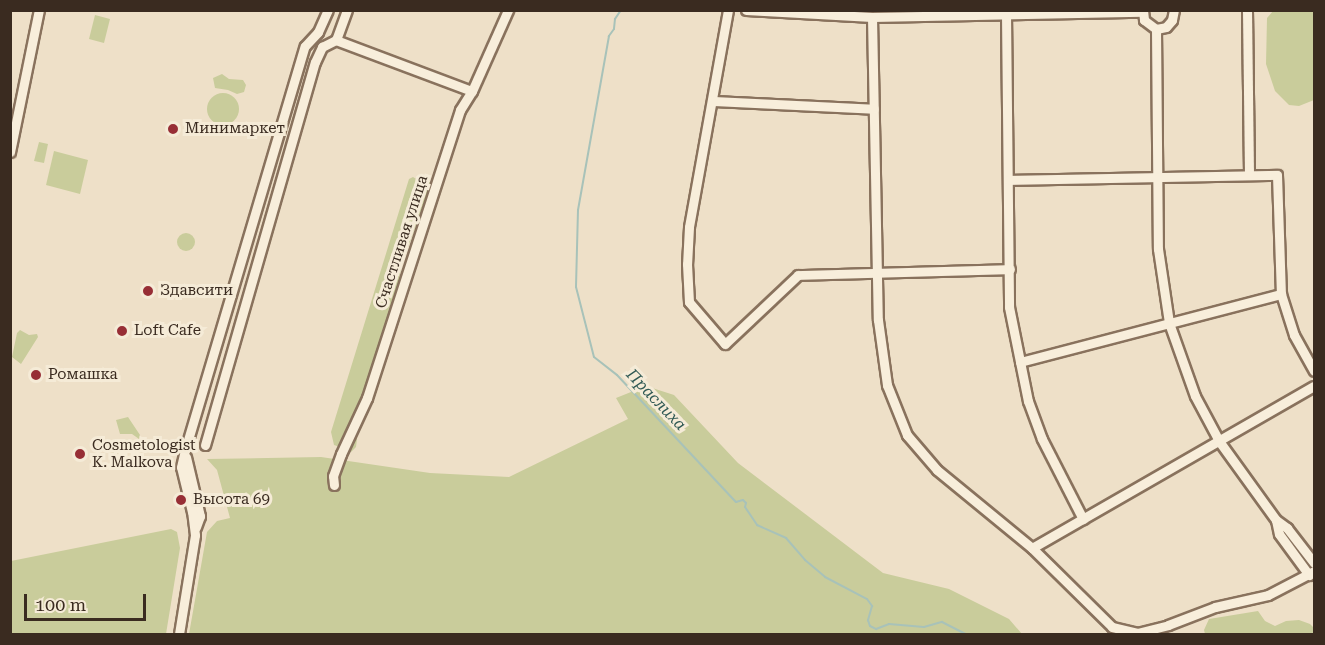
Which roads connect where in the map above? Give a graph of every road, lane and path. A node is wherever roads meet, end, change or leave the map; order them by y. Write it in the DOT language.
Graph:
graph roads {
  1 [pos="39,10"];
  2 [pos="328,10"];
  3 [pos="347,10"];
  4 [pos="508,10"];
  5 [pos="728,10"];
  6 [pos="746,10"];
  7 [pos="1180,10"];
  8 [pos="1247,10"];
  9 [pos="1143,11"];
  10 [pos="1174,11"];
  11 [pos="1006,14"];
  12 [pos="872,17"];
  13 [pos="1156,29"];
  14 [pos="336,40"];
  15 [pos="472,91"];
  16 [pos="713,101"];
  17 [pos="874,109"];
  18 [pos="10,152"];
  19 [pos="1249,174"];
  20 [pos="1158,176"];
  21 [pos="1009,180"];
  22 [pos="1010,269"];
  23 [pos="879,272"];
  24 [pos="1281,294"];
  25 [pos="1168,323"];
  26 [pos="1020,362"];
  27 [pos="1314,371"];
  28 [pos="1314,386"];
  29 [pos="1219,441"];
  30 [pos="205,445"];
  31 [pos="334,485"];
  32 [pos="1083,519"];
  33 [pos="1276,520"];
  34 [pos="1032,548"];
  35 [pos="1314,563"];
  36 [pos="1312,574"];
  37 [pos="179,634"];
  1 -- 18 [label="street"];
  2 -- 37 [label="street"];
  3 -- 14 [label="street"];
  4 -- 15 [label="street, Счастливая улица"];
  5 -- 16 [label="street"];
  6 -- 12 [label="street"];
  7 -- 10 [label="street"];
  8 -- 19 [label="street"];
  9 -- 11 [label="street"];
  9 -- 13 [label="street"];
  10 -- 13 [label="street"];
  11 -- 12 [label="street"];
  11 -- 21 [label="street"];
  12 -- 17 [label="street"];
  13 -- 20 [label="street"];
  14 -- 15 [label="street"];
  14 -- 30 [label="street"];
  15 -- 31 [label="street, Счастливая улица"];
  16 -- 17 [label="street"];
  16 -- 23 [label="street"];
  17 -- 23 [label="street"];
  19 -- 20 [label="street"];
  19 -- 24 [label="street"];
  20 -- 21 [label="street"];
  20 -- 25 [label="street"];
  21 -- 22 [label="street"];
  22 -- 23 [label="street"];
  22 -- 26 [label="street"];
  23 -- 34 [label="street"];
  24 -- 25 [label="street"];
  24 -- 27 [label="street"];
  25 -- 26 [label="street"];
  25 -- 29 [label="street"];
  26 -- 32 [label="street"];
  28 -- 29 [label="street"];
  29 -- 32 [label="street"];
  29 -- 33 [label="street"];
  32 -- 34 [label="street"];
  33 -- 35 [label="street"];
  33 -- 36 [label="street"];
  34 -- 36 [label="street"];
}
